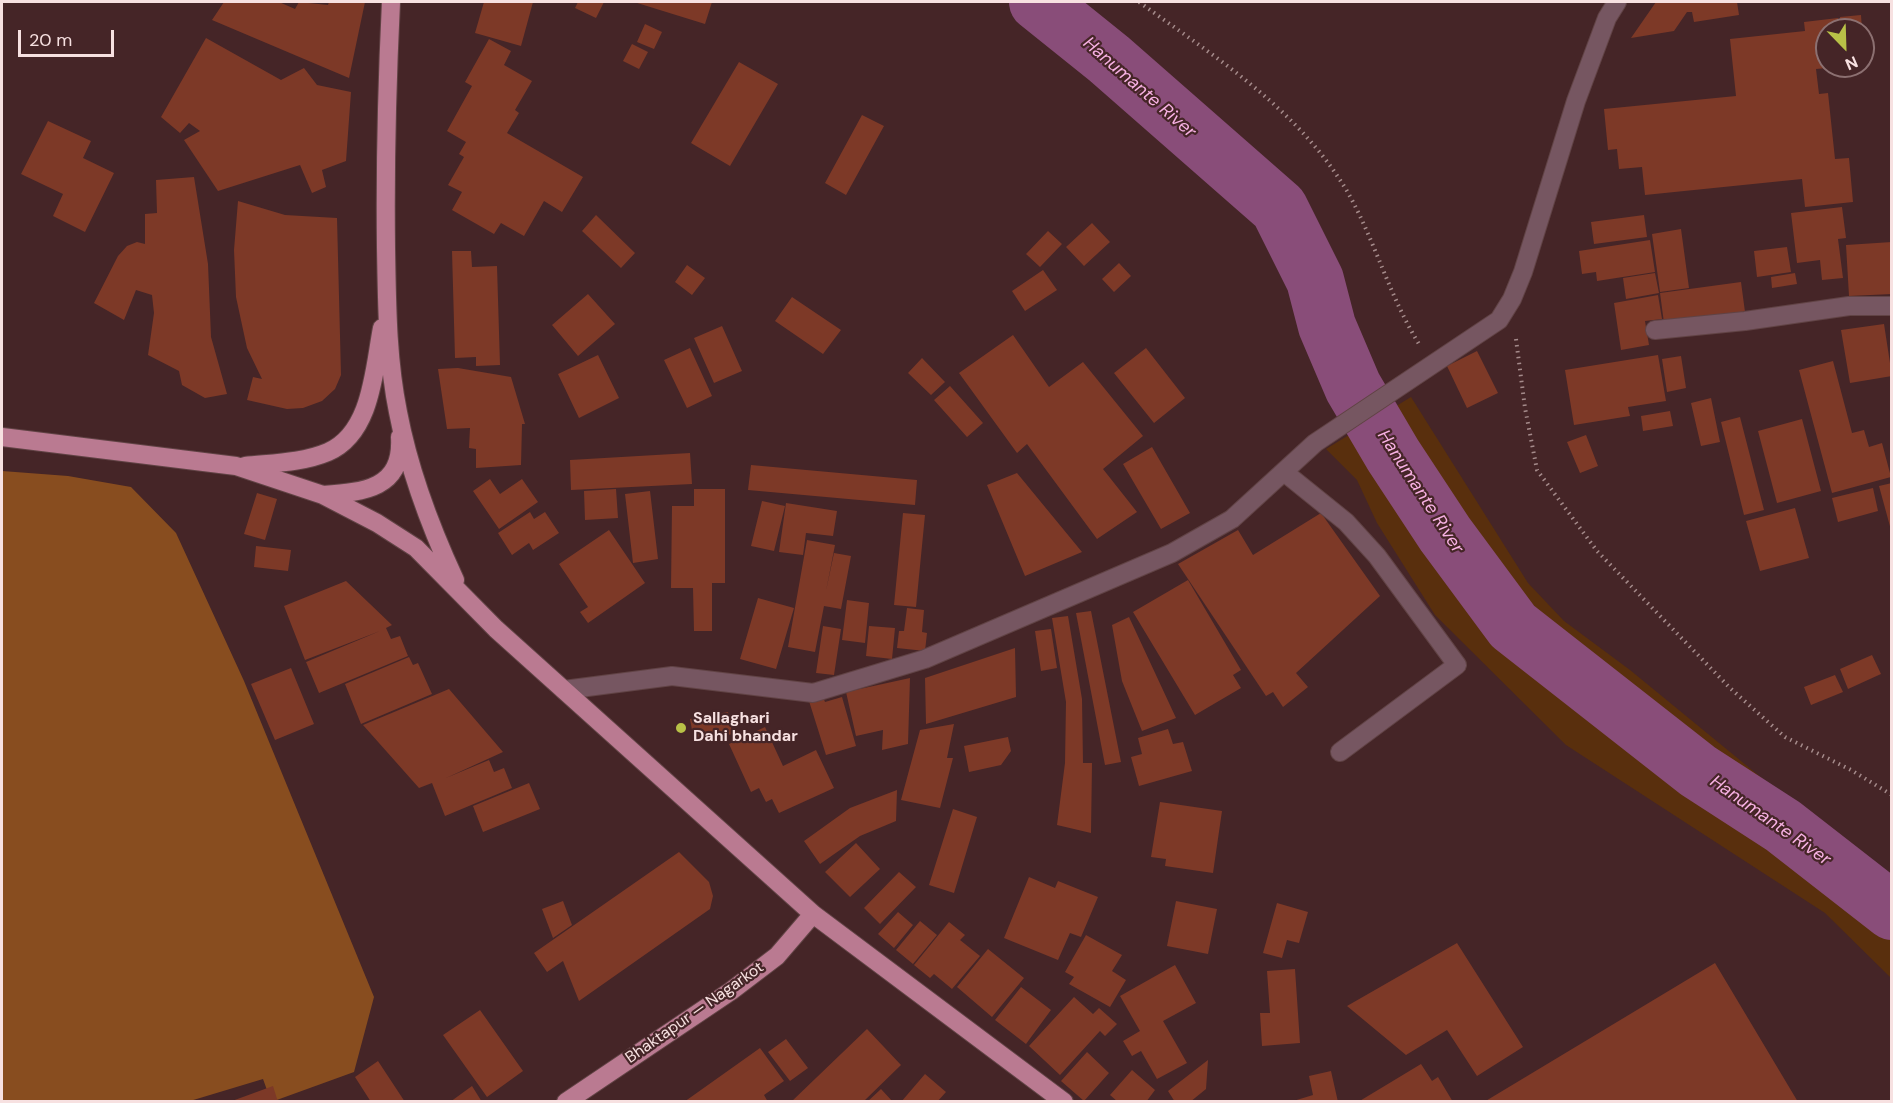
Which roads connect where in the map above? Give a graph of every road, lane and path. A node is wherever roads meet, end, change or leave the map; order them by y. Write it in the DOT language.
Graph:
graph roads {
  1 [pos="391,2"];
  2 [pos="1139,2"];
  3 [pos="1617,2"];
  4 [pos="1512,299"];
  5 [pos="387,303"];
  6 [pos="1892,306"];
  7 [pos="1655,330"];
  8 [pos="1433,367"];
  9 [pos="398,414"];
  10 [pos="2,437"];
  11 [pos="236,466"];
  12 [pos="1284,472"];
  13 [pos="323,495"];
  14 [pos="459,590"];
  15 [pos="564,690"];
  16 [pos="1340,752"];
  17 [pos="1892,795"];
  18 [pos="813,914"];
  19 [pos="566,1101"];
  20 [pos="1064,1101"];
  1 -- 5 [label="main road"];
  2 -- 8 [label="path"];
  3 -- 4 [label="street"];
  4 -- 8 [label="street"];
  4 -- 17 [label="path"];
  5 -- 9 [label="main road"];
  5 -- 11 [label="main road"];
  6 -- 7 [label="street"];
  8 -- 12 [label="street"];
  9 -- 13 [label="main road"];
  9 -- 14 [label="main road"];
  10 -- 11 [label="main road"];
  11 -- 13 [label="main road"];
  12 -- 15 [label="street"];
  12 -- 16 [label="street"];
  13 -- 14 [label="main road"];
  14 -- 15 [label="main road"];
  15 -- 18 [label="main road"];
  18 -- 19 [label="main road, Bhaktapur — Nagarkot"];
  18 -- 20 [label="main road"];
}
